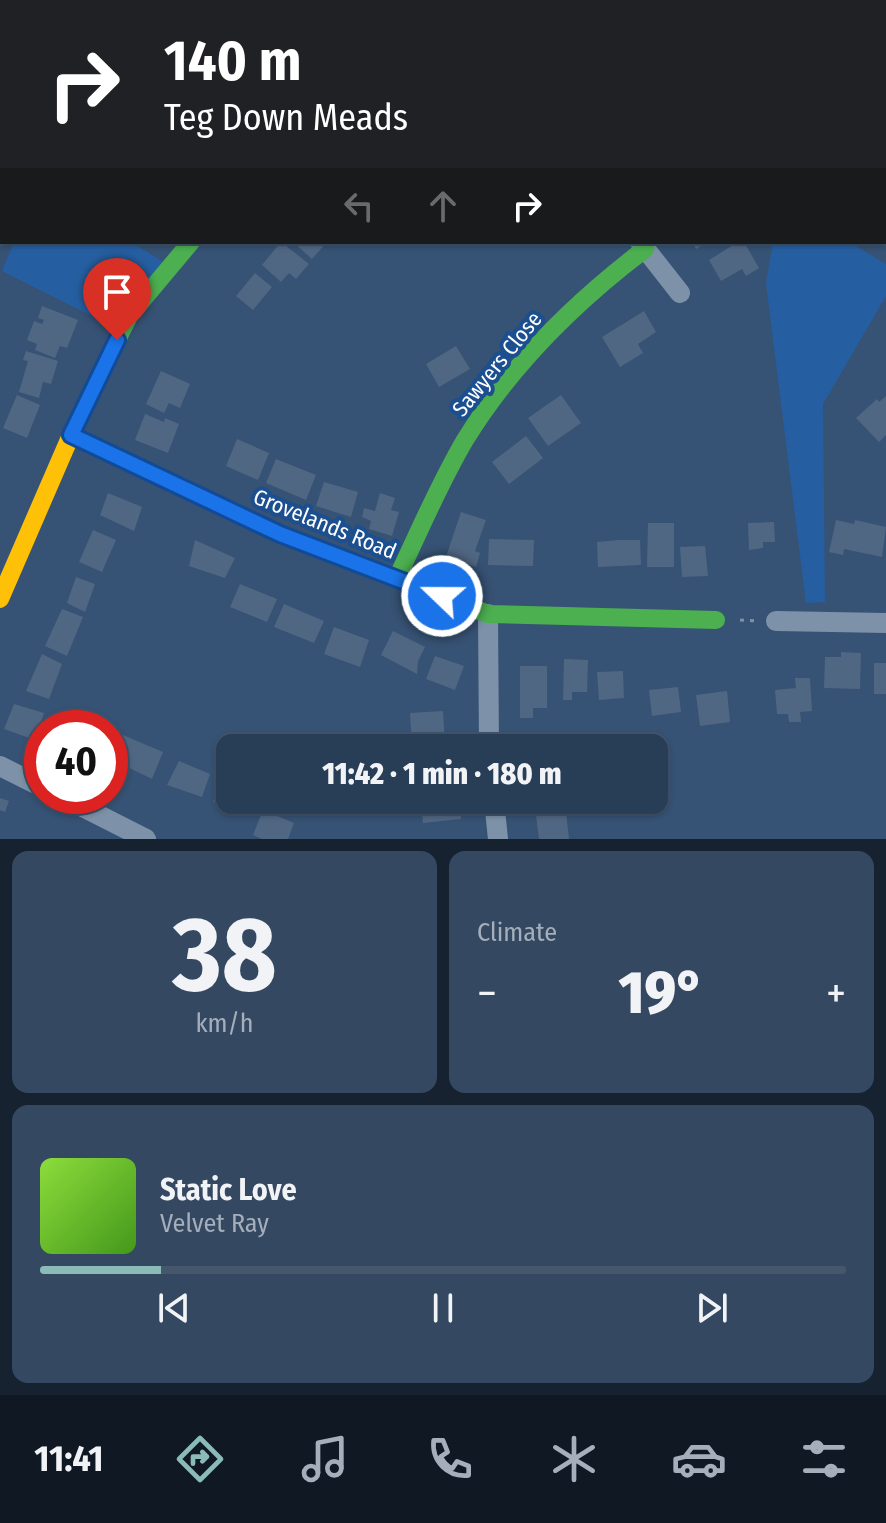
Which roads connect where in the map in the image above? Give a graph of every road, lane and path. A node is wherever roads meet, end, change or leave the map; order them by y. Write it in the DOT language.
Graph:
graph roads {
  1 [pos="189,244"];
  2 [pos="643,246"];
  3 [pos="680,293"];
  4 [pos="71,435"];
  5 [pos="397,578"];
  6 [pos="0,599"];
  7 [pos="488,614"];
  8 [pos="716,620"];
  9 [pos="776,621"];
  10 [pos="886,623"];
  11 [pos="489,734"];
  12 [pos="0,766"];
  13 [pos="24,778"];
  14 [pos="97,814"];
  15 [pos="495,814"];
  16 [pos="146,839"];
  17 [pos="498,839"];
  1 -- 4 [label="street"];
  2 -- 3 [label="street, Sawyers Close"];
  2 -- 5 [label="street, Sawyers Close"];
  4 -- 5 [label="street, Grovelands Road"];
  4 -- 6 [label="street"];
  5 -- 7 [label="street, Grovelands Road"];
  7 -- 8 [label="street, Grovelands Road"];
  7 -- 11 [label="street"];
  8 -- 9 [label="path"];
  9 -- 10 [label="street"];
  12 -- 13 [label="street"];
  14 -- 16 [label="street"];
  15 -- 17 [label="street"];
}
